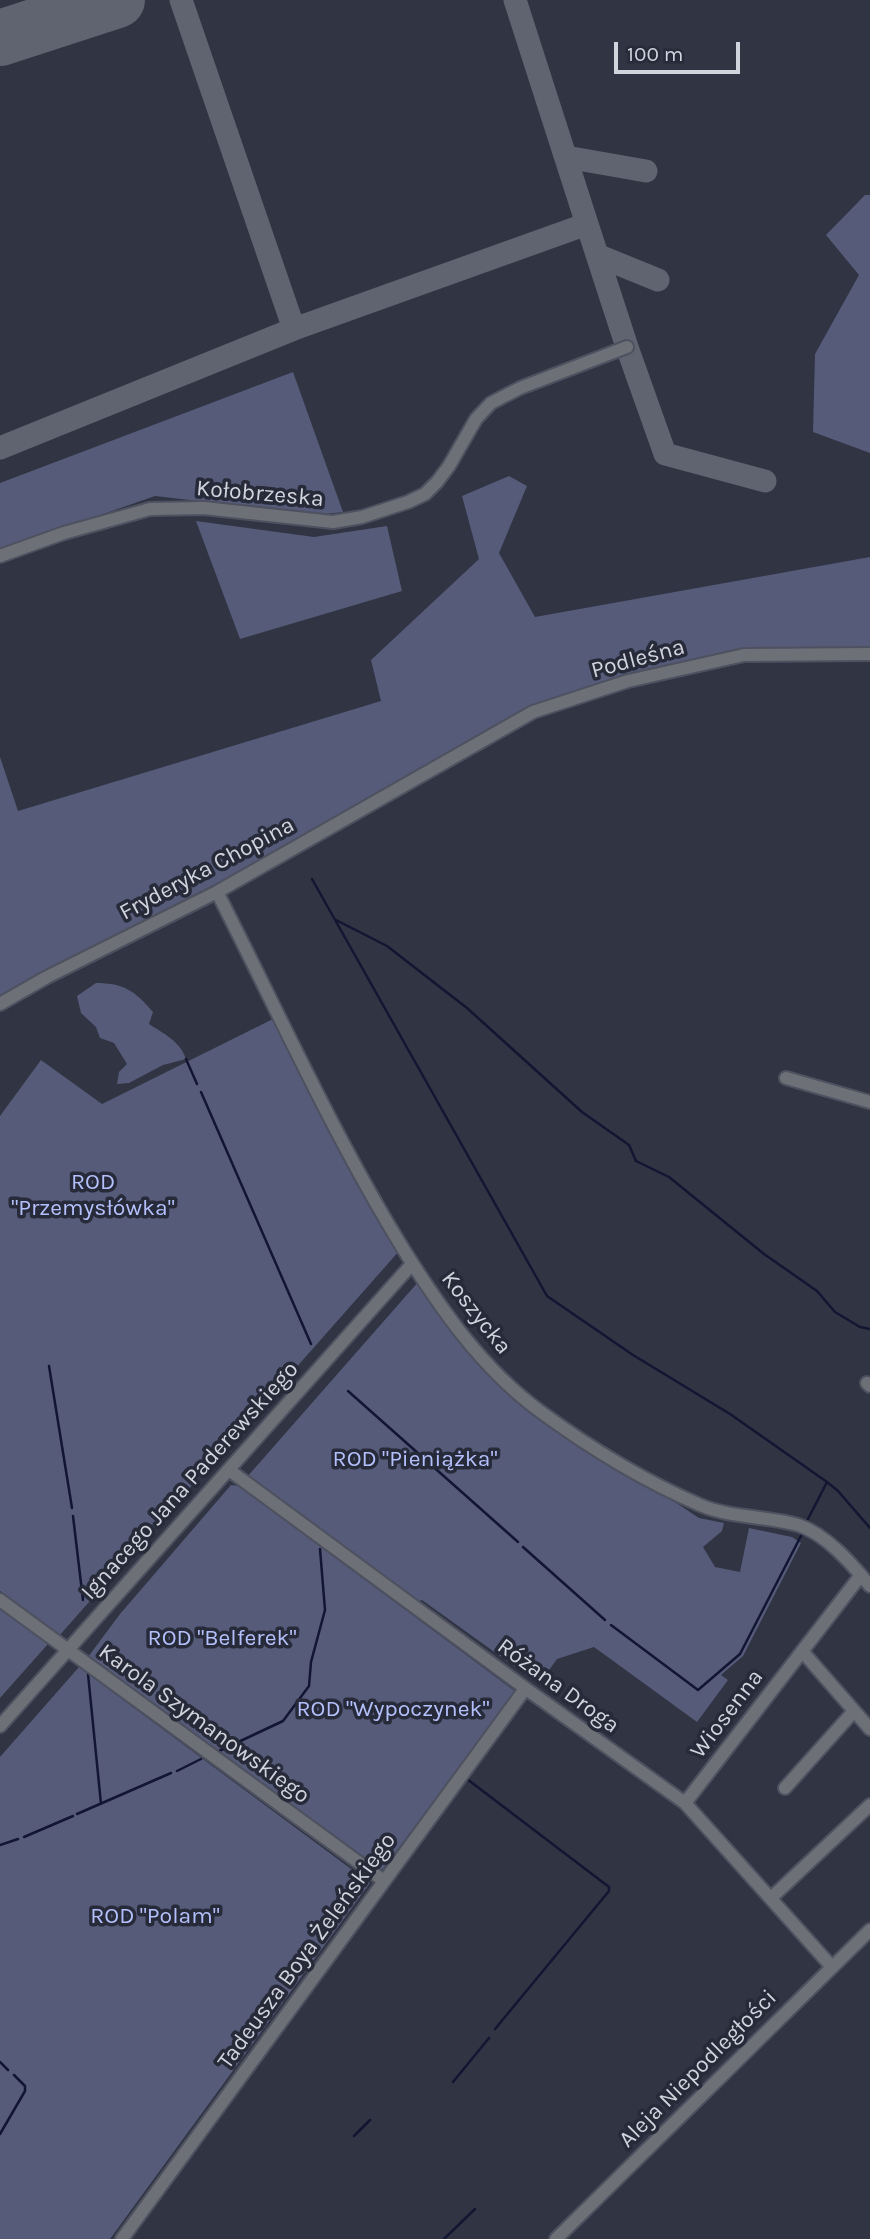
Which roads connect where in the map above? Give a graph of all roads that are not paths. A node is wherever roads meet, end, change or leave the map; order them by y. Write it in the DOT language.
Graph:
graph roads {
  1 [pos="627,347"];
  2 [pos="0,556"];
  3 [pos="870,654"];
  4 [pos="432,767"];
  5 [pos="217,892"];
  6 [pos="0,1004"];
  7 [pos="786,1078"];
  8 [pos="870,1102"];
  9 [pos="412,1264"];
  10 [pos="229,1470"];
  11 [pos="861,1575"];
  12 [pos="870,1586"];
  13 [pos="0,1600"];
  14 [pos="67,1650"];
  15 [pos="802,1651"];
  16 [pos="526,1689"];
  17 [pos="854,1712"];
  18 [pos="0,1726"];
  19 [pos="870,1730"];
  20 [pos="785,1788"];
  21 [pos="685,1803"];
  22 [pos="870,1805"];
  23 [pos="384,1881"];
  24 [pos="771,1898"];
  25 [pos="870,1930"];
  26 [pos="832,1967"];
  27 [pos="122,2239"];
  28 [pos="556,2239"];
  1 -- 2 [label="street, Kołobrzeska"];
  3 -- 4 [label="street, Podleśna"];
  4 -- 5 [label="street, Fryderyka Chopina"];
  5 -- 6 [label="street, Fryderyka Chopina"];
  5 -- 9 [label="street, Koszycka"];
  7 -- 8 [label="street"];
  9 -- 10 [label="street, Ignacego Jana Paderewskiego"];
  9 -- 11 [label="street, Koszycka"];
  10 -- 14 [label="street, Ignacego Jana Paderewskiego"];
  10 -- 16 [label="street, Różana Droga"];
  11 -- 12 [label="street, Koszycka"];
  11 -- 15 [label="street, Wiosenna"];
  13 -- 14 [label="street, Karola Szymanowskiego"];
  14 -- 18 [label="street, Ignacego Jana Paderewskiego"];
  14 -- 23 [label="street, Karola Szymanowskiego"];
  15 -- 17 [label="street"];
  15 -- 21 [label="street, Wiosenna"];
  16 -- 21 [label="street, Różana Droga"];
  16 -- 23 [label="street, Tadeusza Boya Żeleńskiego"];
  17 -- 19 [label="street"];
  17 -- 20 [label="street"];
  21 -- 24 [label="street, Różana Droga"];
  22 -- 24 [label="street"];
  23 -- 27 [label="street, Tadeusza Boya Żeleńskiego"];
  24 -- 26 [label="street, Różana Droga"];
  25 -- 26 [label="street, Aleja Niepodległości"];
  26 -- 28 [label="street, Aleja Niepodległości"];
}
